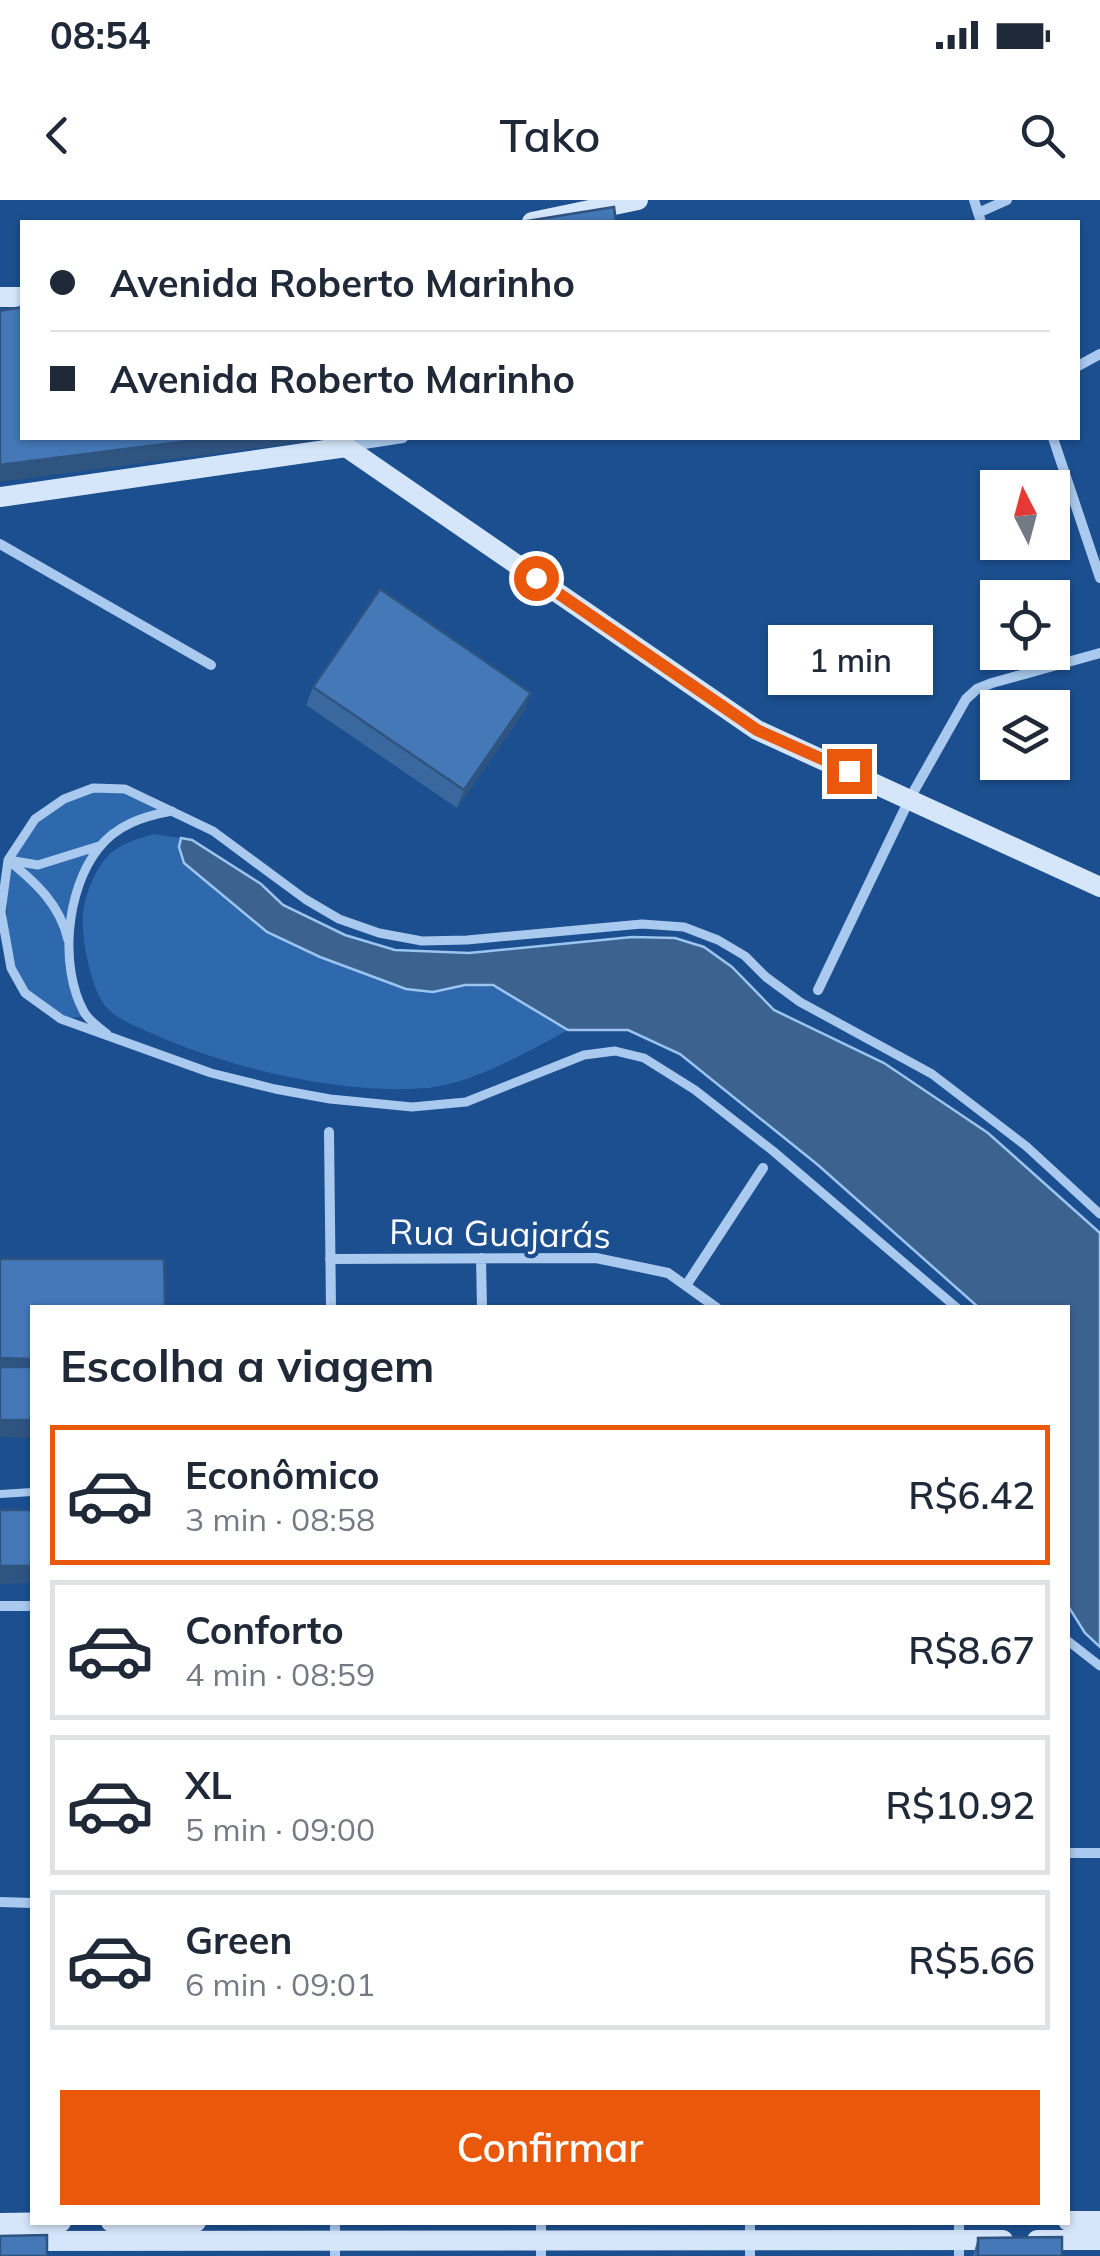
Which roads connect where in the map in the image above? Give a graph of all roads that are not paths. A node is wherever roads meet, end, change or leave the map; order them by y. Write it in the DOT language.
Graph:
graph roads {
  1 [pos="638,200"];
  2 [pos="974,200"];
  3 [pos="1007,200"];
  4 [pos="980,218"];
  5 [pos="542,220"];
  6 [pos="392,440"];
  7 [pos="1054,440"];
  8 [pos="346,448"];
  9 [pos="0,497"];
  10 [pos="1095,543"];
  11 [pos="0,544"];
  12 [pos="1100,578"];
  13 [pos="1100,652"];
  14 [pos="211,665"];
  15 [pos="910,798"];
  16 [pos="172,810"];
  17 [pos="100,846"];
  18 [pos="8,860"];
  19 [pos="1100,886"];
  20 [pos="71,954"];
  21 [pos="818,990"];
  22 [pos="112,1039"];
  23 [pos="329,1132"];
  24 [pos="763,1168"];
  25 [pos="1100,1214"];
  26 [pos="481,1258"];
  27 [pos="330,1259"];
  28 [pos="687,1284"];
  29 [pos="331,1305"];
  30 [pos="482,1305"];
  31 [pos="713,1305"];
  32 [pos="953,1305"];
  33 [pos="2,1492"];
  34 [pos="30,1492"];
  35 [pos="0,1606"];
  36 [pos="30,1606"];
  37 [pos="1070,1643"];
  38 [pos="1100,1666"];
  39 [pos="1070,1853"];
  40 [pos="1100,1853"];
  41 [pos="0,1902"];
  42 [pos="30,1903"];
  43 [pos="1070,2221"];
  44 [pos="1100,2221"];
  45 [pos="0,2222"];
  46 [pos="30,2222"];
  47 [pos="185,2225"];
  48 [pos="109,2229"];
  49 [pos="490,2231"];
  50 [pos="876,2231"];
  51 [pos="1036,2231"];
  52 [pos="958,2239"];
  53 [pos="130,2240"];
  54 [pos="335,2240"];
  55 [pos="541,2240"];
  56 [pos="750,2240"];
  57 [pos="1100,2240"];
  58 [pos="0,2241"];
  1 -- 5 [label="main road"];
  2 -- 4 [label="street"];
  3 -- 4 [label="street"];
  6 -- 8 [label="street"];
  7 -- 10 [label="street"];
  8 -- 9 [label="main road"];
  8 -- 15 [label="main road"];
  10 -- 12 [label="street"];
  11 -- 14 [label="street"];
  13 -- 15 [label="street"];
  15 -- 19 [label="main road"];
  15 -- 21 [label="street"];
  16 -- 17 [label="street"];
  16 -- 18 [label="street"];
  16 -- 25 [label="street"];
  17 -- 18 [label="street"];
  17 -- 20 [label="street"];
  18 -- 20 [label="street"];
  18 -- 22 [label="street"];
  20 -- 22 [label="street"];
  22 -- 32 [label="street"];
  23 -- 27 [label="street"];
  24 -- 28 [label="street"];
  26 -- 27 [label="street, Rua Guajarás"];
  26 -- 28 [label="street, Rua Guajarás"];
  26 -- 30 [label="street"];
  27 -- 29 [label="street"];
  28 -- 31 [label="street, Rua Guajarás"];
  33 -- 34 [label="lane"];
  35 -- 36 [label="street"];
  37 -- 38 [label="street"];
  39 -- 40 [label="street"];
  41 -- 42 [label="street"];
  43 -- 44 [label="main road"];
  45 -- 46 [label="main road"];
  47 -- 53 [label="main road"];
  48 -- 53 [label="main road"];
  48 -- 58 [label="main road"];
  49 -- 54 [label="main road"];
  49 -- 55 [label="main road"];
  50 -- 52 [label="main road"];
  50 -- 56 [label="main road"];
  51 -- 52 [label="main road"];
  51 -- 57 [label="main road"];
  53 -- 54 [label="main road"];
  55 -- 56 [label="main road"];
}
